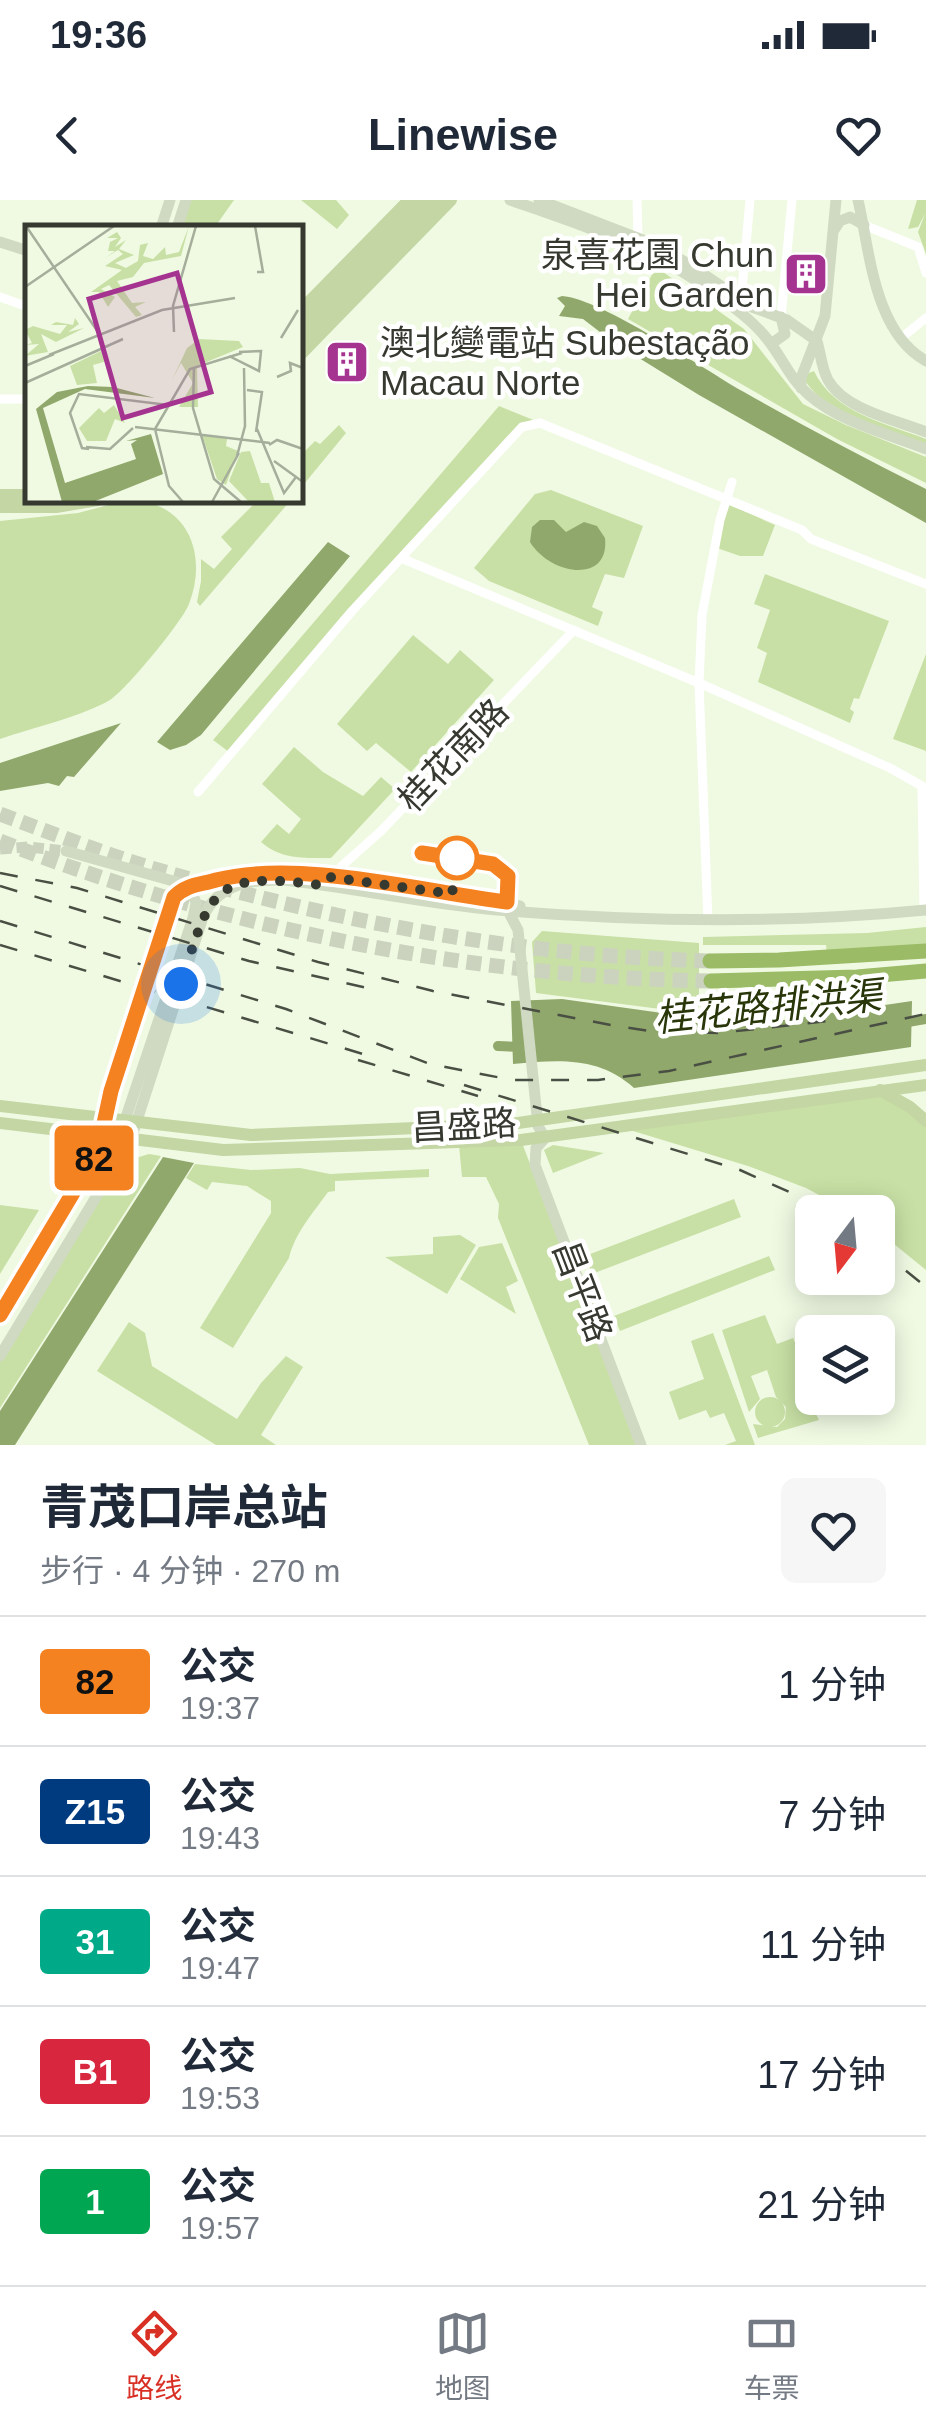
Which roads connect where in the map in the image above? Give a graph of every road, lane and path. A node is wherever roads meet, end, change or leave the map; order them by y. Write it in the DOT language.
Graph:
graph roads {
  1 [pos="170,200"];
  2 [pos="186,200"];
  3 [pos="399,200"];
  4 [pos="409,200"];
  5 [pos="423,200"];
  6 [pos="437,200"];
  7 [pos="451,200"];
  8 [pos="510,200"];
  9 [pos="540,200"];
  10 [pos="637,200"];
  11 [pos="750,200"];
  12 [pos="792,200"];
  13 [pos="836,200"];
  14 [pos="858,200"];
  15 [pos="161,225"];
  16 [pos="176,225"];
  17 [pos="864,225"];
  18 [pos="383,227"];
  19 [pos="834,230"];
  20 [pos="421,231"];
  21 [pos="638,237"];
  22 [pos="0,242"];
  23 [pos="25,251"];
  24 [pos="345,265"];
  25 [pos="387,266"];
  26 [pos="926,273"];
  27 [pos="0,297"];
  28 [pos="741,300"];
  29 [pos="25,305"];
  30 [pos="302,309"];
  31 [pos="926,318"];
  32 [pos="784,319"];
  33 [pos="302,324"];
  34 [pos="823,324"];
  35 [pos="302,338"];
  36 [pos="901,338"];
  37 [pos="817,340"];
  38 [pos="771,344"];
  39 [pos="302,353"];
  40 [pos="926,361"];
  41 [pos="823,370"];
  42 [pos="802,382"];
  43 [pos="926,432"];
  44 [pos="926,449"];
  45 [pos="732,482"];
  46 [pos="726,498"];
  47 [pos="86,502"];
  48 [pos="0,507"];
  49 [pos="401,558"];
  50 [pos="926,584"];
  51 [pos="574,630"];
  52 [pos="700,683"];
  53 [pos="198,792"];
  54 [pos="66,851"];
  55 [pos="164,878"];
  56 [pos="324,881"];
  57 [pos="190,886"];
  58 [pos="508,906"];
  59 [pos="925,910"];
  60 [pos="538,912"];
  61 [pos="203,917"];
  62 [pos="708,922"];
  63 [pos="518,930"];
  64 [pos="926,951"];
  65 [pos="710,961"];
  66 [pos="926,971"];
  67 [pos="711,980"];
  68 [pos="127,1043"];
  69 [pos="923,1066"];
  70 [pos="926,1085"];
  71 [pos="880,1090"];
  72 [pos="536,1101"];
  73 [pos="0,1106"];
  74 [pos="106,1117"];
  75 [pos="130,1121"];
  76 [pos="926,1121"];
  77 [pos="0,1123"];
  78 [pos="521,1123"];
  79 [pos="48,1128"];
  80 [pos="539,1131"];
  81 [pos="102,1136"];
  82 [pos="131,1139"];
  83 [pos="506,1140"];
  84 [pos="535,1165"];
  85 [pos="82,1180"];
  86 [pos="0,1315"];
  87 [pos="0,1356"];
  88 [pos="641,1445"];
  1 -- 15 [label="main road"];
  2 -- 16 [label="main road"];
  3 -- 18 [label="main road"];
  4 -- 18 [label="main road"];
  5 -- 33 [label="main road"];
  6 -- 35 [label="main road"];
  7 -- 20 [label="main road"];
  8 -- 38 [label="main road"];
  9 -- 21 [label="main road"];
  10 -- 21 [label="street"];
  11 -- 28 [label="street"];
  12 -- 32 [label="street"];
  13 -- 19 [label="main road"];
  14 -- 17 [label="main road"];
  17 -- 19 [label="main road"];
  17 -- 26 [label="street"];
  17 -- 36 [label="main road"];
  18 -- 20 [label="main road"];
  18 -- 24 [label="main road"];
  19 -- 34 [label="main road"];
  20 -- 25 [label="main road"];
  21 -- 28 [label="main road"];
  22 -- 23 [label="main road"];
  24 -- 25 [label="main road"];
  24 -- 30 [label="main road"];
  25 -- 39 [label="main road"];
  27 -- 29 [label="street"];
  28 -- 32 [label="main road"];
  31 -- 36 [label="street"];
  32 -- 34 [label="main road"];
  32 -- 37 [label="main road"];
  32 -- 38 [label="main road"];
  34 -- 37 [label="main road"];
  36 -- 40 [label="main road"];
  37 -- 41 [label="main road"];
  37 -- 42 [label="main road"];
  38 -- 42 [label="main road"];
  41 -- 42 [label="main road"];
  41 -- 43 [label="main road"];
  42 -- 44 [label="main road"];
  45 -- 46 [label="street"];
  46 -- 49 [label="street"];
  46 -- 50 [label="street"];
  46 -- 52 [label="street"];
  47 -- 48 [label="main road"];
  49 -- 51 [label="street"];
  49 -- 53 [label="street"];
  51 -- 52 [label="street"];
  51 -- 56 [label="street, 桂花南路"];
  52 -- 59 [label="street"];
  52 -- 62 [label="street"];
  54 -- 55 [label="main road"];
  55 -- 57 [label="main road"];
  55 -- 57 [label="main road"];
  56 -- 57 [label="main road"];
  56 -- 58 [label="main road"];
  56 -- 61 [label="main road"];
  57 -- 61 [label="main road"];
  57 -- 75 [label="main road"];
  58 -- 60 [label="main road"];
  58 -- 63 [label="main road"];
  59 -- 62 [label="main road"];
  60 -- 62 [label="main road"];
  60 -- 63 [label="main road"];
  61 -- 75 [label="main road"];
  63 -- 72 [label="main road"];
  64 -- 65 [label="highway"];
  66 -- 67 [label="highway"];
  68 -- 74 [label="main road"];
  69 -- 70 [label="main road"];
  69 -- 80 [label="main road, 昌盛路"];
  70 -- 71 [label="main road, 昌盛路"];
  71 -- 76 [label="main road"];
  71 -- 80 [label="main road, 昌盛路"];
  72 -- 78 [label="main road"];
  72 -- 80 [label="main road"];
  73 -- 74 [label="main road, 昌盛路"];
  74 -- 75 [label="main road, 昌盛路"];
  74 -- 81 [label="main road"];
  75 -- 78 [label="main road, 昌盛路"];
  75 -- 82 [label="main road"];
  77 -- 79 [label="main road, 昌盛路"];
  78 -- 80 [label="main road, 昌盛路"];
  79 -- 81 [label="main road, 昌盛路"];
  79 -- 85 [label="main road"];
  80 -- 83 [label="main road, 昌盛路"];
  80 -- 84 [label="main road"];
  81 -- 82 [label="main road, 昌盛路"];
  81 -- 85 [label="main road"];
  82 -- 83 [label="main road, 昌盛路"];
  82 -- 87 [label="main road"];
  83 -- 84 [label="main road"];
  84 -- 88 [label="main road, 昌平路"];
  85 -- 86 [label="main road"];
}
